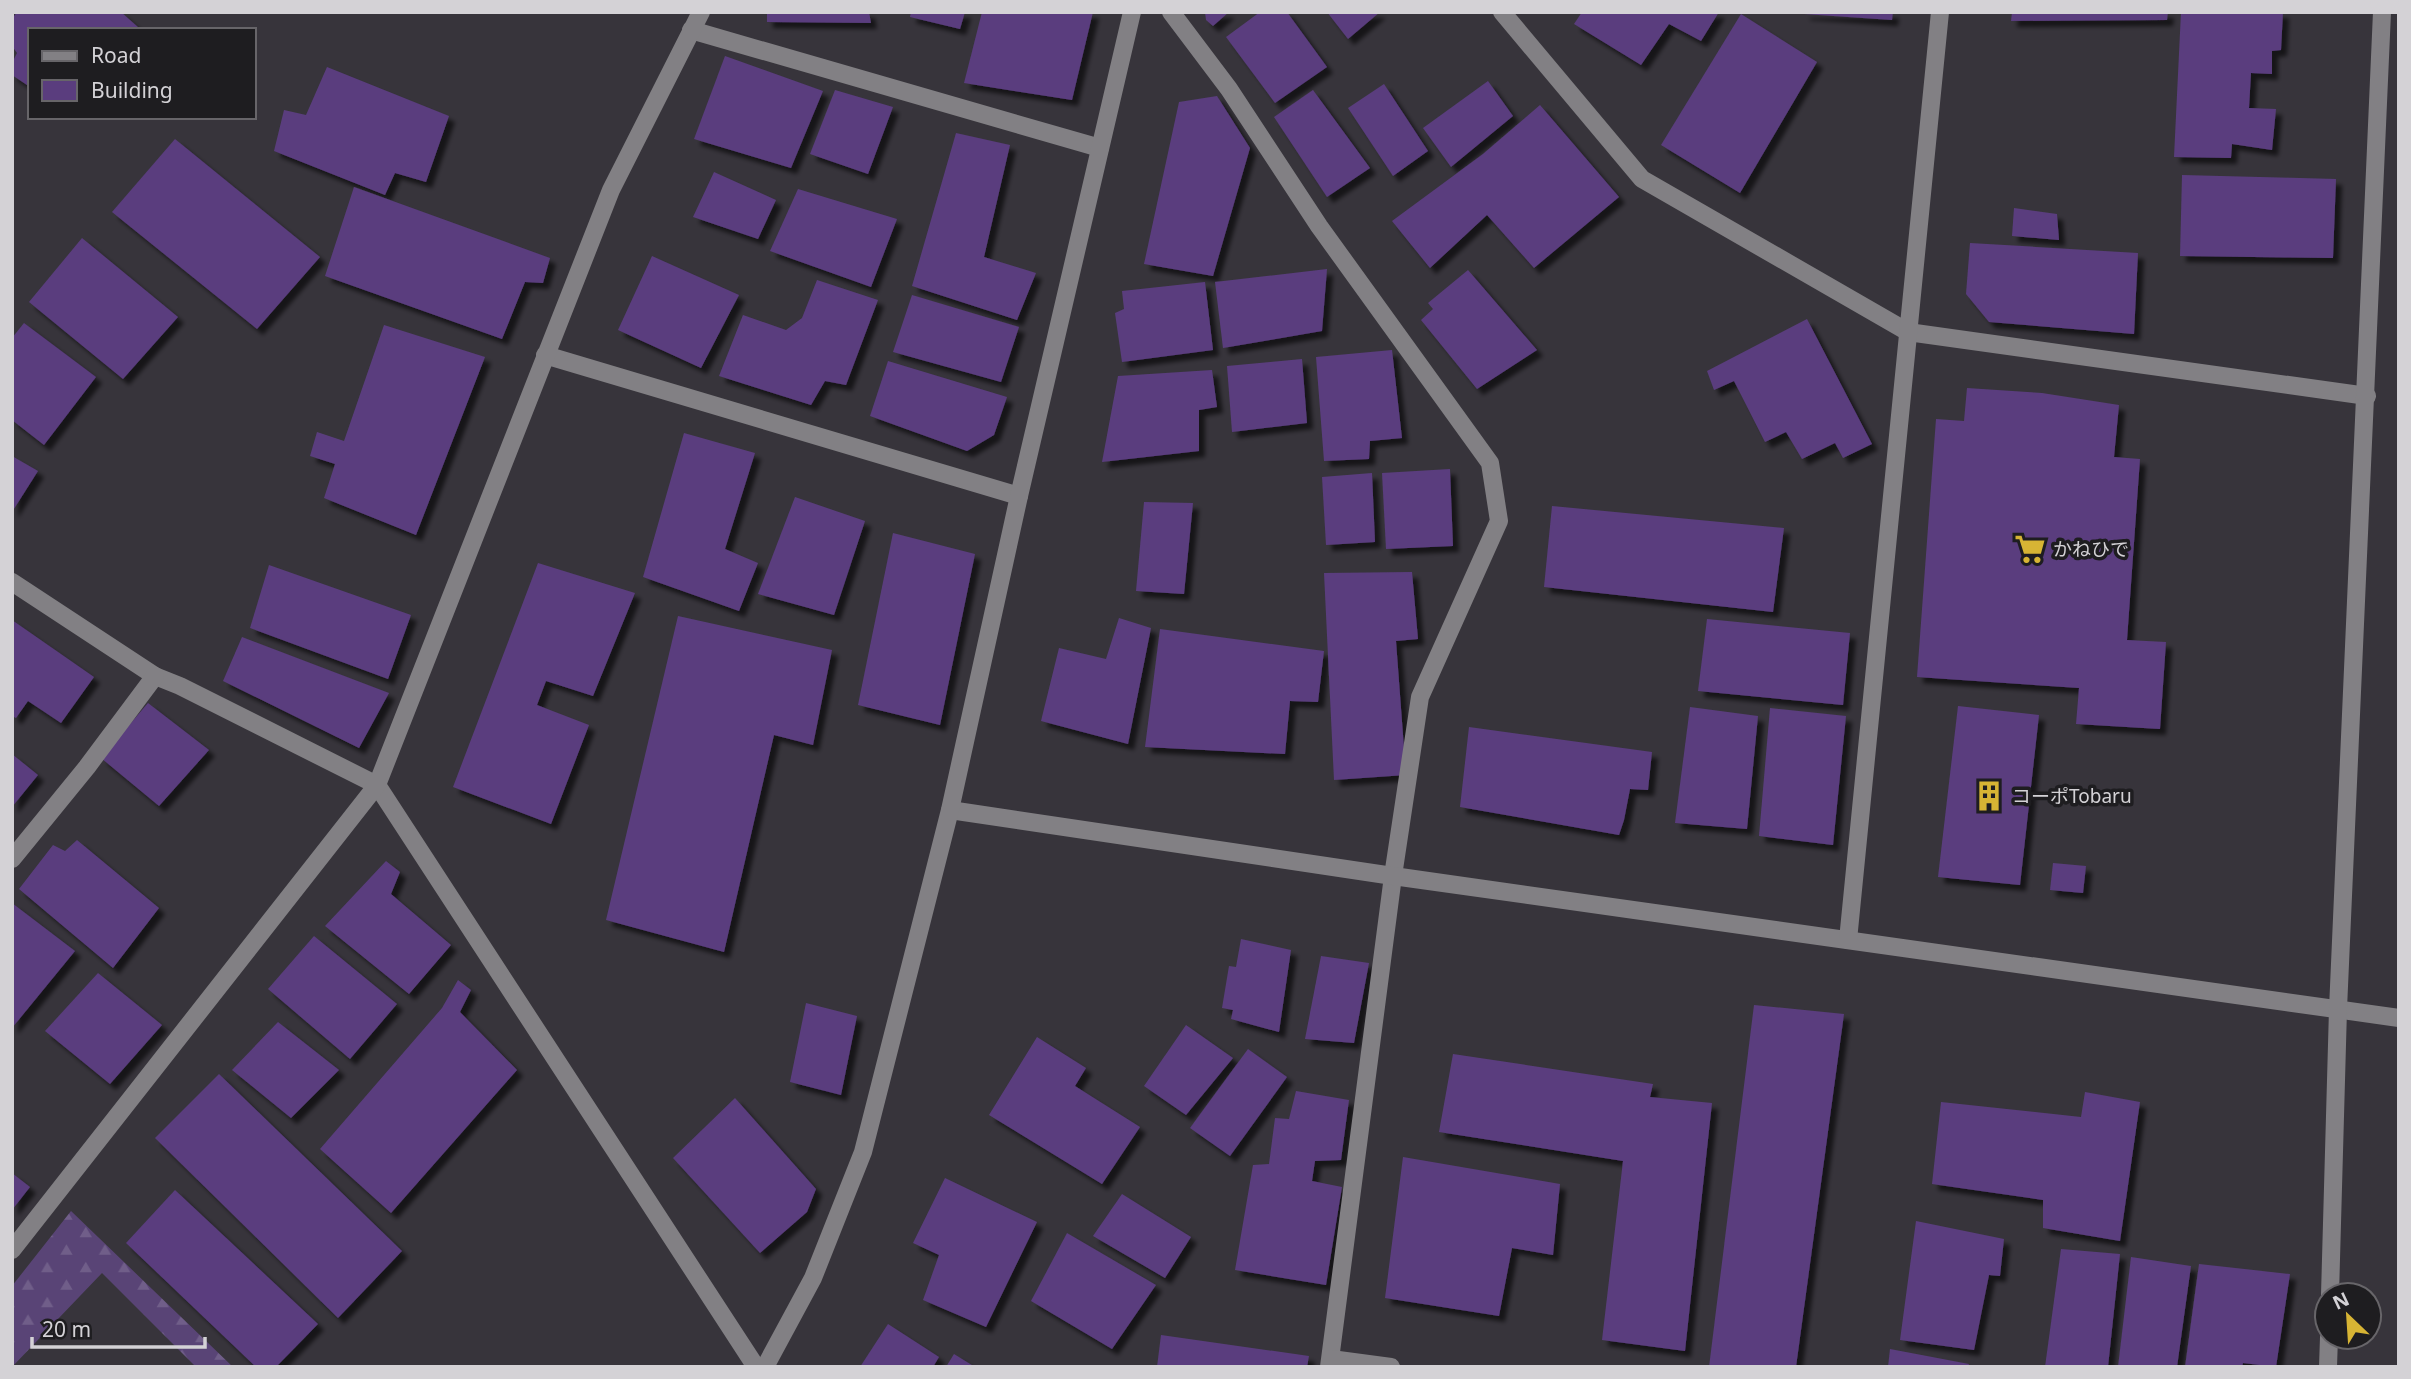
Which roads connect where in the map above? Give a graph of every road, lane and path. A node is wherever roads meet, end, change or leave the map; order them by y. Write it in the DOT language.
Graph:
graph roads {
  1 [pos="701,12"];
  2 [pos="1132,12"];
  3 [pos="1171,12"];
  4 [pos="1502,12"];
  5 [pos="1940,12"];
  6 [pos="2382,12"];
  7 [pos="691,30"];
  8 [pos="1100,148"];
  9 [pos="1908,332"];
  10 [pos="545,355"];
  11 [pos="2367,396"];
  12 [pos="1019,496"];
  13 [pos="12,582"];
  14 [pos="155,676"];
  15 [pos="377,785"];
  16 [pos="950,810"];
  17 [pos="12,859"];
  18 [pos="1393,876"];
  19 [pos="1849,940"];
  20 [pos="2338,1009"];
  21 [pos="2399,1018"];
  22 [pos="12,1250"];
  23 [pos="2330,1281"];
  24 [pos="1330,1363"];
  25 [pos="756,1367"];
  26 [pos="765,1367"];
  27 [pos="1391,1367"];
  1 -- 7 [label="street"];
  2 -- 8 [label="street"];
  3 -- 18 [label="street"];
  4 -- 9 [label="street"];
  5 -- 9 [label="street"];
  6 -- 11 [label="street"];
  7 -- 8 [label="street"];
  7 -- 10 [label="street"];
  8 -- 12 [label="street"];
  9 -- 11 [label="street"];
  9 -- 19 [label="street"];
  10 -- 12 [label="street"];
  10 -- 15 [label="street"];
  11 -- 20 [label="street"];
  12 -- 16 [label="street"];
  13 -- 14 [label="street"];
  14 -- 15 [label="street"];
  14 -- 17 [label="street"];
  15 -- 22 [label="street"];
  15 -- 25 [label="street"];
  16 -- 18 [label="street"];
  16 -- 26 [label="street"];
  18 -- 19 [label="street"];
  18 -- 24 [label="street"];
  19 -- 20 [label="street"];
  20 -- 21 [label="street"];
  20 -- 23 [label="street"];
  24 -- 27 [label="street"];
}
